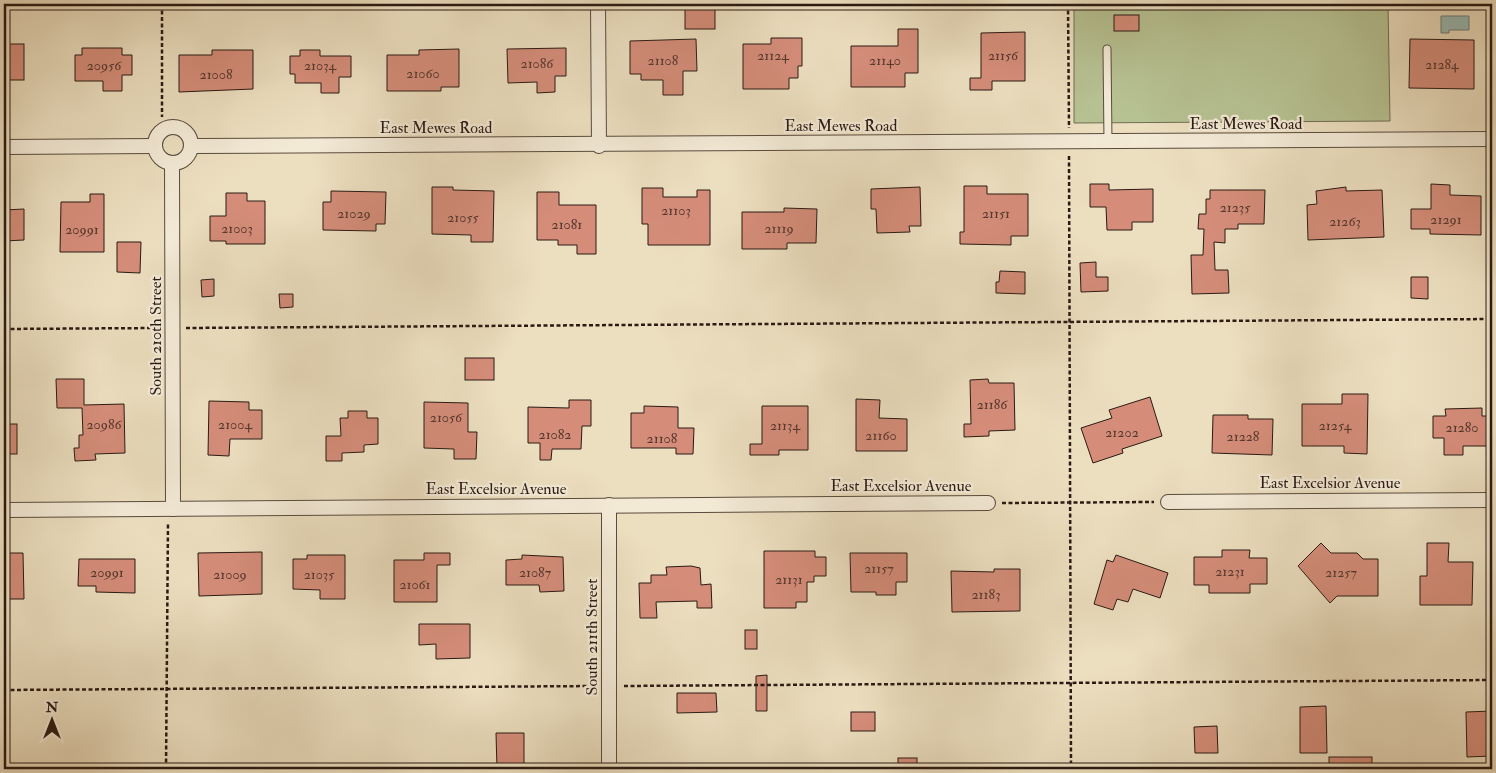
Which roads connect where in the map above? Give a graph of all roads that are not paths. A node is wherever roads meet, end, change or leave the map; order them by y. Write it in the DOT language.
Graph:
graph roads {
  1 [pos="598,4"];
  2 [pos="1107,49"];
  3 [pos="1492,139"];
  4 [pos="1108,142"];
  5 [pos="155,146"];
  6 [pos="191,146"];
  7 [pos="600,146"];
  8 [pos="4,147"];
  9 [pos="172,163"];
  10 [pos="1492,500"];
  11 [pos="1168,502"];
  12 [pos="988,503"];
  13 [pos="609,505"];
  14 [pos="173,509"];
  15 [pos="4,510"];
  16 [pos="609,769"];
  1 -- 7 [label="street"];
  2 -- 4 [label="lane"];
  3 -- 4 [label="street, East Mewes Road"];
  4 -- 7 [label="street, East Mewes Road"];
  5 -- 6 [label="street"];
  5 -- 8 [label="street"];
  5 -- 9 [label="street"];
  6 -- 7 [label="street, East Mewes Road"];
  6 -- 9 [label="street"];
  9 -- 14 [label="street, South 210th Street"];
  10 -- 11 [label="street, East Excelsior Avenue"];
  12 -- 13 [label="street, East Excelsior Avenue"];
  13 -- 14 [label="street, East Excelsior Avenue"];
  13 -- 16 [label="street, South 211th Street"];
  14 -- 15 [label="street, East Excelsior Avenue"];
}
